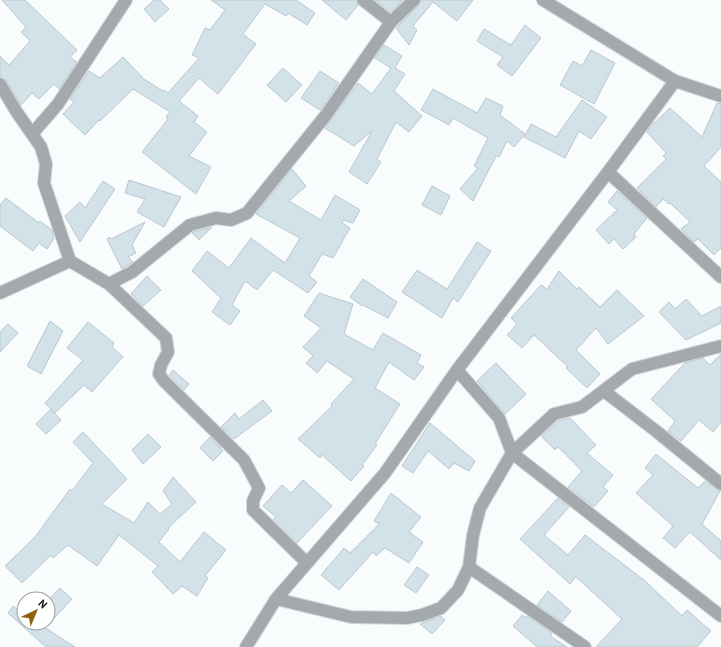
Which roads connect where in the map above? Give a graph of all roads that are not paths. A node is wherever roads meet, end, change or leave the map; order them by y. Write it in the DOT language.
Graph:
graph roads {
  1 [pos="126,0"];
  2 [pos="363,0"];
  3 [pos="414,0"];
  4 [pos="544,0"];
  5 [pos="391,22"];
  6 [pos="675,80"];
  7 [pos="0,84"];
  8 [pos="721,96"];
  9 [pos="32,134"];
  10 [pos="608,172"];
  11 [pos="70,261"];
  12 [pos="721,277"];
  13 [pos="109,284"];
  14 [pos="0,292"];
  15 [pos="721,346"];
  16 [pos="457,370"];
  17 [pos="604,391"];
  18 [pos="512,453"];
  19 [pos="721,484"];
  20 [pos="307,563"];
  21 [pos="469,567"];
  22 [pos="276,599"];
  23 [pos="721,616"];
  24 [pos="246,647"];
  25 [pos="585,647"];
  1 -- 9 [label="street"];
  2 -- 5 [label="street"];
  3 -- 5 [label="street"];
  4 -- 6 [label="street"];
  5 -- 13 [label="street"];
  6 -- 8 [label="street"];
  6 -- 10 [label="street"];
  7 -- 9 [label="street"];
  9 -- 11 [label="street"];
  10 -- 12 [label="street"];
  10 -- 16 [label="street"];
  11 -- 13 [label="street"];
  11 -- 14 [label="street"];
  13 -- 20 [label="street"];
  15 -- 17 [label="street"];
  16 -- 18 [label="street"];
  16 -- 20 [label="street"];
  17 -- 18 [label="street"];
  17 -- 19 [label="street"];
  18 -- 21 [label="street"];
  18 -- 23 [label="street"];
  20 -- 22 [label="street"];
  21 -- 22 [label="street"];
  21 -- 25 [label="street"];
  22 -- 24 [label="street"];
}
